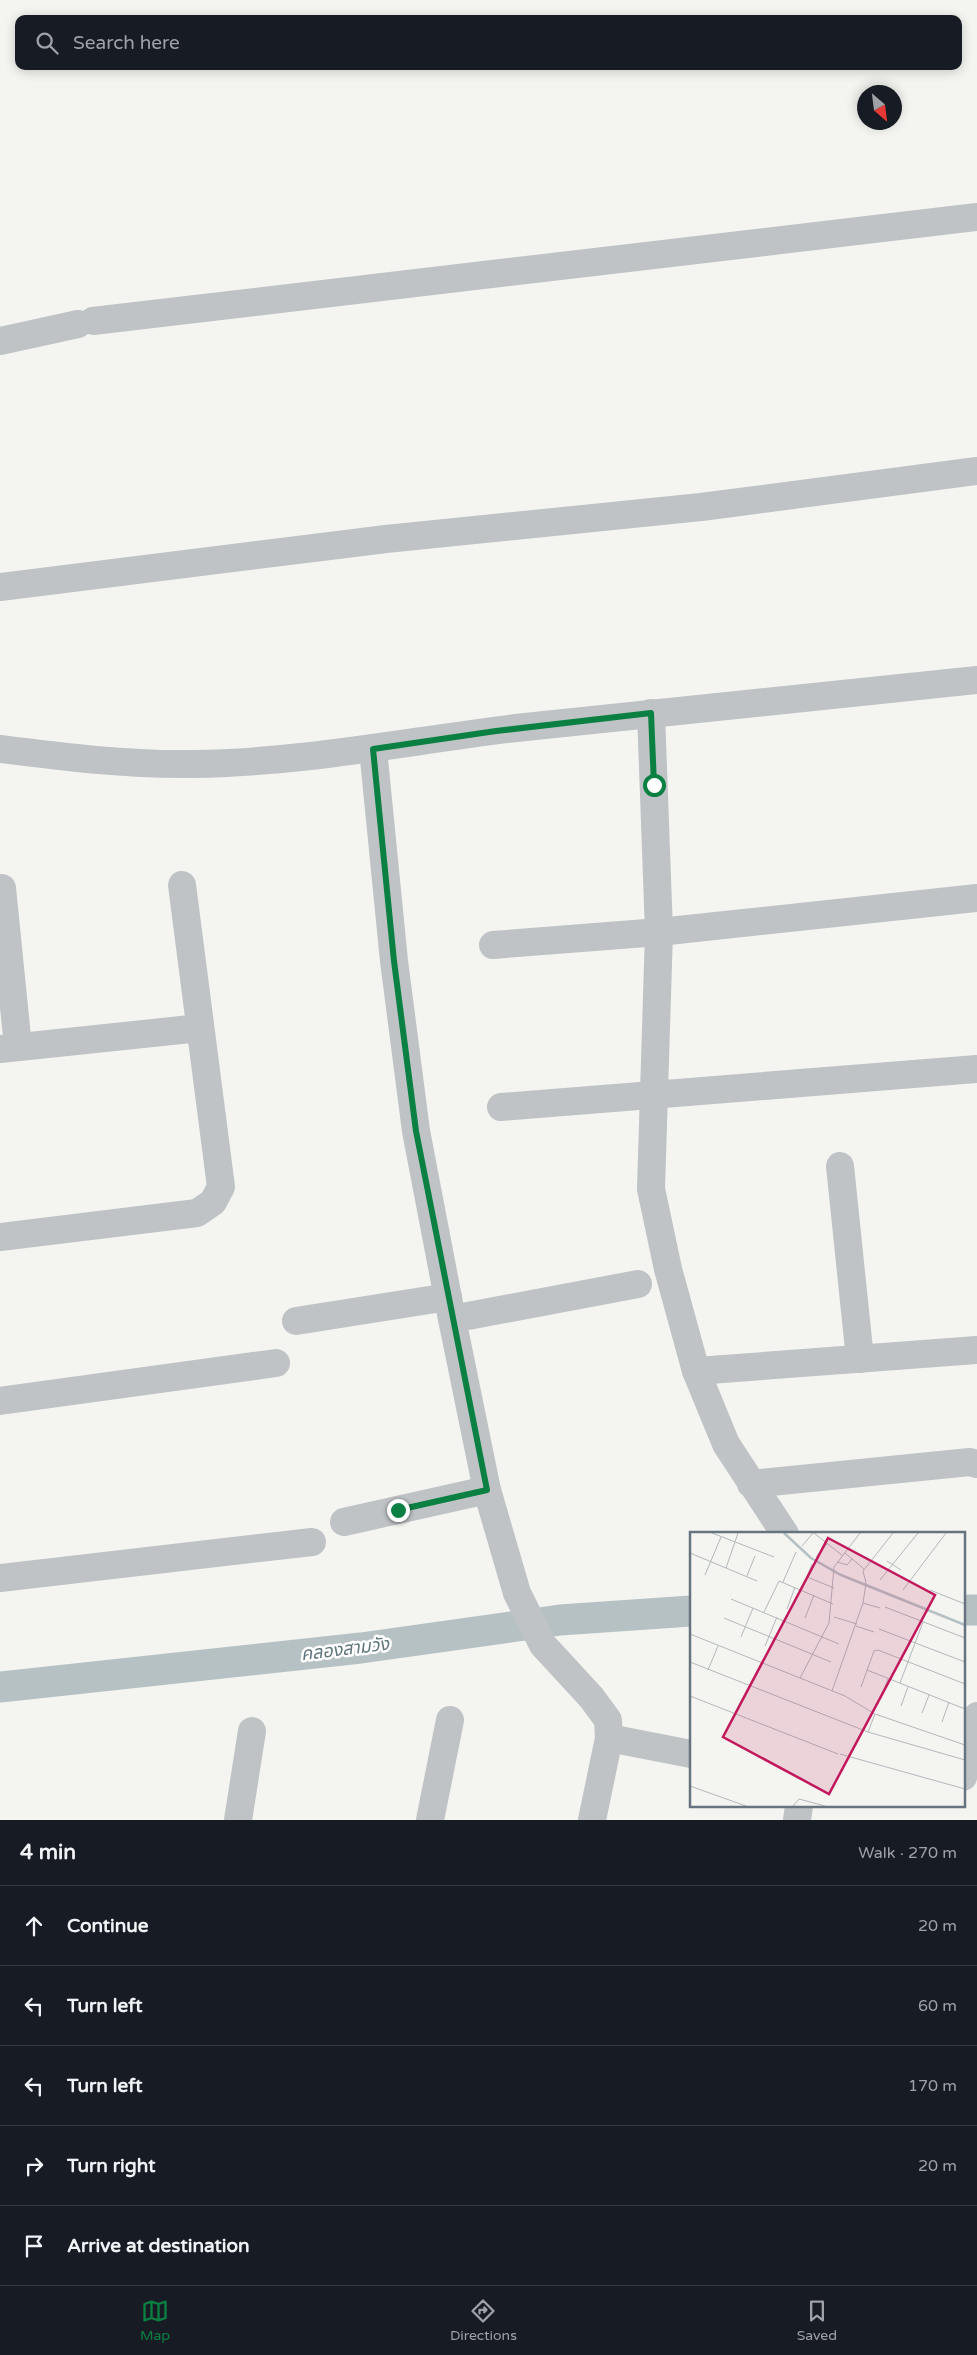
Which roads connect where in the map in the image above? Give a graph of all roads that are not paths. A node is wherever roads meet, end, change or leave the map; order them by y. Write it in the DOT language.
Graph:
graph roads {
  1 [pos="977,217"];
  2 [pos="0,341"];
  3 [pos="977,470"];
  4 [pos="0,587"];
  5 [pos="977,680"];
  6 [pos="651,713"];
  7 [pos="0,749"];
  8 [pos="373,749"];
  9 [pos="182,885"];
  10 [pos="2,888"];
  11 [pos="977,898"];
  12 [pos="659,932"];
  13 [pos="493,945"];
  14 [pos="200,1028"];
  15 [pos="9,1048"];
  16 [pos="977,1069"];
  17 [pos="654,1095"];
  18 [pos="502,1107"];
  19 [pos="840,1166"];
  20 [pos="0,1237"];
  21 [pos="638,1284"];
  22 [pos="450,1308"];
  23 [pos="296,1321"];
  24 [pos="977,1350"];
  25 [pos="860,1359"];
  26 [pos="276,1363"];
  27 [pos="696,1371"];
  28 [pos="0,1401"];
  29 [pos="977,1464"];
  30 [pos="751,1484"];
  31 [pos="487,1490"];
  32 [pos="344,1522"];
  33 [pos="784,1532"];
  34 [pos="312,1542"];
  35 [pos="0,1578"];
  36 [pos="977,1716"];
  37 [pos="450,1720"];
  38 [pos="252,1731"];
  39 [pos="609,1738"];
  40 [pos="690,1754"];
  41 [pos="964,1773"];
  42 [pos="964,1777"];
  43 [pos="977,1780"];
  44 [pos="238,1820"];
  45 [pos="430,1820"];
  46 [pos="592,1820"];
  1 -- 2 [label="street"];
  3 -- 4 [label="street"];
  5 -- 6 [label="street"];
  6 -- 8 [label="street"];
  6 -- 12 [label="street"];
  7 -- 8 [label="street"];
  8 -- 22 [label="street"];
  9 -- 14 [label="street"];
  10 -- 15 [label="street"];
  11 -- 12 [label="street"];
  12 -- 13 [label="street"];
  12 -- 17 [label="street"];
  14 -- 15 [label="street"];
  14 -- 20 [label="street"];
  16 -- 17 [label="street"];
  17 -- 18 [label="street"];
  17 -- 27 [label="street"];
  19 -- 25 [label="street"];
  21 -- 22 [label="street"];
  22 -- 23 [label="street"];
  22 -- 31 [label="street"];
  24 -- 25 [label="street"];
  25 -- 27 [label="street"];
  26 -- 28 [label="street"];
  27 -- 30 [label="street"];
  29 -- 30 [label="street"];
  30 -- 33 [label="street"];
  31 -- 32 [label="street"];
  31 -- 39 [label="street"];
  34 -- 35 [label="street"];
  36 -- 41 [label="street"];
  37 -- 45 [label="street"];
  38 -- 44 [label="street"];
  39 -- 40 [label="street"];
  39 -- 46 [label="street"];
  42 -- 43 [label="street"];
}
